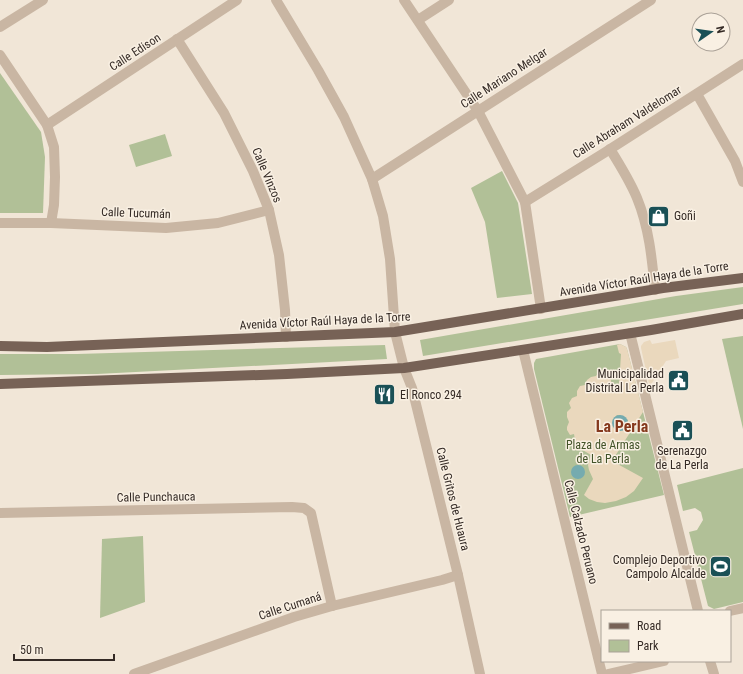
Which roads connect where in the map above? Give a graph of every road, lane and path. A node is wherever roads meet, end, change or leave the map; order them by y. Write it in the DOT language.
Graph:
graph roads {
  1 [pos="43,0"];
  2 [pos="237,0"];
  3 [pos="276,0"];
  4 [pos="404,0"];
  5 [pos="449,0"];
  6 [pos="651,0"];
  7 [pos="418,20"];
  8 [pos="0,27"];
  9 [pos="177,39"];
  10 [pos="0,54"];
  11 [pos="743,64"];
  12 [pos="697,94"];
  13 [pos="478,111"];
  14 [pos="47,125"];
  15 [pos="610,149"];
  16 [pos="372,179"];
  17 [pos="743,182"];
  18 [pos="525,202"];
  19 [pos="269,210"];
  20 [pos="0,223"];
  21 [pos="51,223"];
  22 [pos="743,278"];
  23 [pos="655,290"];
  24 [pos="541,309"];
  25 [pos="743,314"];
  26 [pos="395,332"];
  27 [pos="630,333"];
  28 [pos="286,337"];
  29 [pos="0,346"];
  30 [pos="523,350"];
  31 [pos="404,368"];
  32 [pos="0,384"];
  33 [pos="0,513"];
  34 [pos="458,574"];
  35 [pos="332,606"];
  36 [pos="743,608"];
  37 [pos="698,610"];
  38 [pos="731,611"];
  39 [pos="660,662"];
  40 [pos="710,662"];
  41 [pos="134,674"];
  42 [pos="480,674"];
  43 [pos="602,674"];
  44 [pos="608,674"];
  45 [pos="714,674"];
  1 -- 8 [label="street"];
  2 -- 9 [label="street, Calle Edison"];
  3 -- 16 [label="street, Calle Gritos de Huaura"];
  4 -- 7 [label="street"];
  5 -- 7 [label="street"];
  6 -- 13 [label="street, Calle Mariano Melgar"];
  7 -- 13 [label="street"];
  9 -- 14 [label="street, Calle Edison"];
  9 -- 19 [label="street, Calle Vinzos"];
  10 -- 14 [label="street"];
  11 -- 12 [label="street, Calle Abraham Valdelomar"];
  12 -- 15 [label="street, Calle Abraham Valdelomar"];
  12 -- 17 [label="street"];
  13 -- 16 [label="street, Calle Mariano Melgar"];
  13 -- 18 [label="street"];
  14 -- 21 [label="street"];
  15 -- 18 [label="street, Calle Abraham Valdelomar"];
  15 -- 23 [label="street"];
  16 -- 26 [label="street, Calle Gritos de Huaura"];
  18 -- 24 [label="street"];
  19 -- 21 [label="street, Calle Tucumán"];
  19 -- 28 [label="street, Calle Vinzos"];
  20 -- 21 [label="street, Calle Tucumán"];
  22 -- 23 [label="main road, Avenida Víctor Raúl Haya de la Torre"];
  23 -- 24 [label="main road, Avenida Víctor Raúl Haya de la Torre"];
  24 -- 26 [label="main road, Avenida Víctor Raúl Haya de la Torre"];
  25 -- 27 [label="main road"];
  26 -- 28 [label="main road, Avenida Víctor Raúl Haya de la Torre"];
  26 -- 31 [label="street, Calle Gritos de Huaura"];
  27 -- 30 [label="main road"];
  27 -- 37 [label="street"];
  28 -- 29 [label="main road, Avenida Víctor Raúl Haya de la Torre"];
  30 -- 31 [label="main road"];
  30 -- 43 [label="street, Calle Calzado Peruano"];
  31 -- 32 [label="main road"];
  31 -- 34 [label="street, Calle Gritos de Huaura"];
  33 -- 35 [label="street, Calle Punchauca"];
  34 -- 35 [label="street, Calle Cumaná"];
  34 -- 42 [label="street, Calle Gritos de Huaura"];
  35 -- 41 [label="street, Calle Cumaná"];
  36 -- 38 [label="street"];
  39 -- 44 [label="street"];
  40 -- 45 [label="street"];
}
